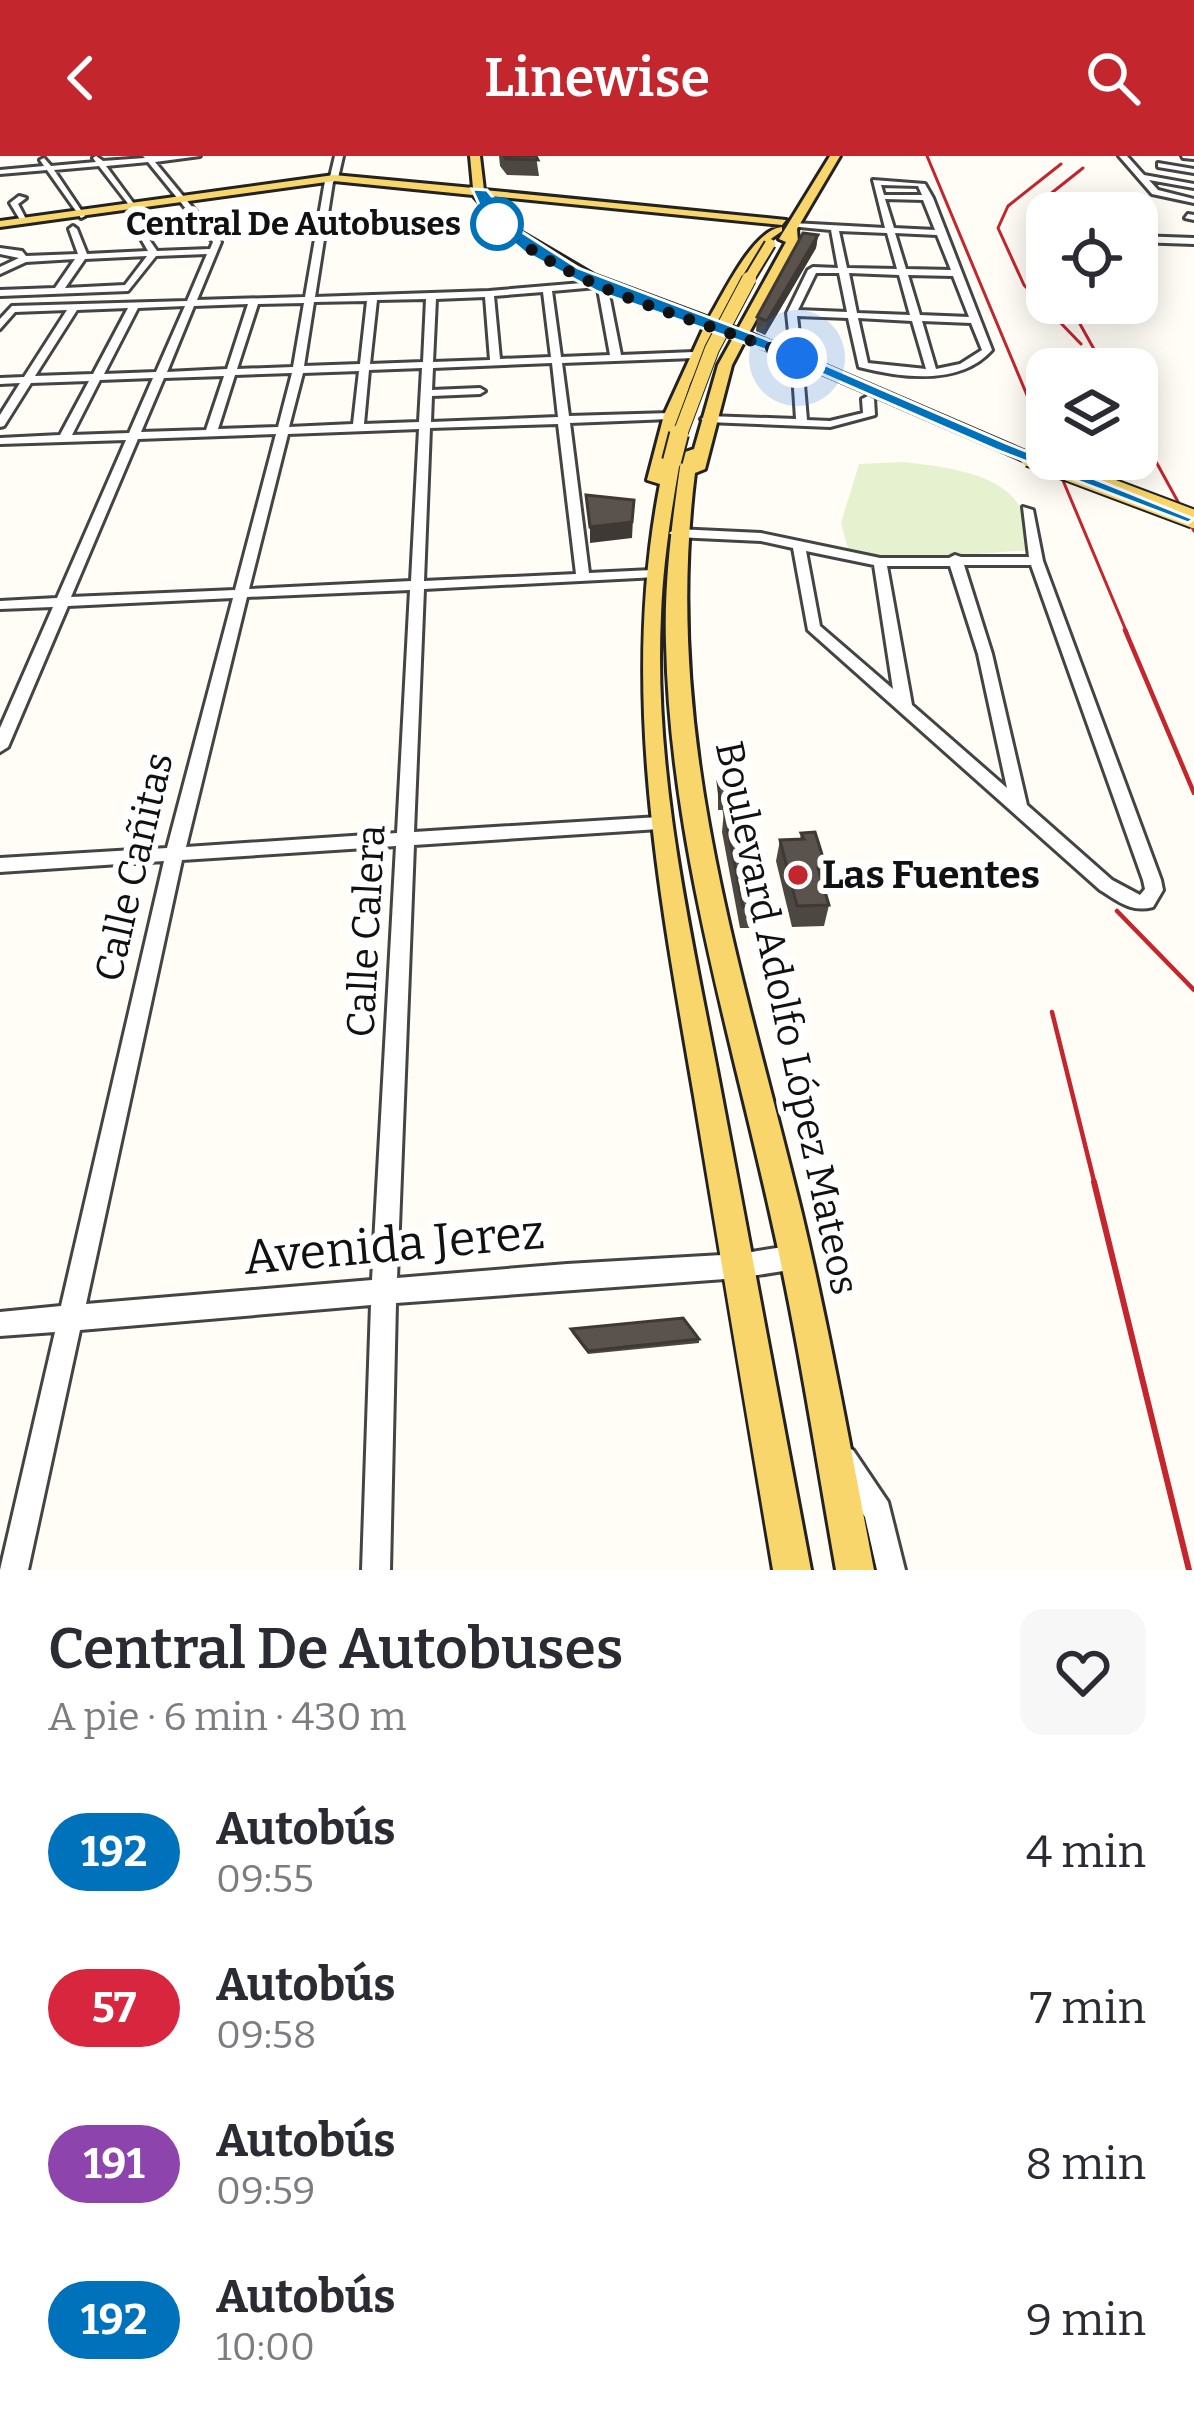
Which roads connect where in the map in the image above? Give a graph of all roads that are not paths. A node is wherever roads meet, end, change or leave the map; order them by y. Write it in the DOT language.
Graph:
graph roads {
  1 [pos="41,156"];
  2 [pos="192,156"];
  3 [pos="328,156"];
  4 [pos="339,156"];
  5 [pos="475,156"];
  6 [pos="819,156"];
  7 [pos="835,156"];
  8 [pos="1124,156"];
  9 [pos="1172,156"];
  10 [pos="149,158"];
  11 [pos="98,160"];
  12 [pos="1161,165"];
  13 [pos="49,168"];
  14 [pos="1194,171"];
  15 [pos="0,172"];
  16 [pos="1143,177"];
  17 [pos="328,179"];
  18 [pos="1194,186"];
  19 [pos="480,193"];
  20 [pos="880,196"];
  21 [pos="22,198"];
  22 [pos="929,198"];
  23 [pos="182,199"];
  24 [pos="1194,201"];
  25 [pos="132,210"];
  26 [pos="80,214"];
  27 [pos="25,220"];
  28 [pos="0,226"];
  29 [pos="785,227"];
  30 [pos="73,229"];
  31 [pos="836,230"];
  32 [pos="890,232"];
  33 [pos="942,233"];
  34 [pos="1158,240"];
  35 [pos="1194,241"];
  36 [pos="775,245"];
  37 [pos="0,251"];
  38 [pos="214,251"];
  39 [pos="154,253"];
  40 [pos="83,255"];
  41 [pos="24,259"];
  42 [pos="844,270"];
  43 [pos="0,272"];
  44 [pos="902,272"];
  45 [pos="957,273"];
  46 [pos="598,287"];
  47 [pos="58,291"];
  48 [pos="548,292"];
  49 [pos="0,293"];
  50 [pos="489,294"];
  51 [pos="431,296"];
  52 [pos="372,298"];
  53 [pos="310,300"];
  54 [pos="254,302"];
  55 [pos="191,304"];
  56 [pos="134,307"];
  57 [pos="72,309"];
  58 [pos="792,314"];
  59 [pos="853,315"];
  60 [pos="915,317"];
  61 [pos="686,318"];
  62 [pos="975,320"];
  63 [pos="710,324"];
  64 [pos="0,326"];
  65 [pos="742,332"];
  66 [pos="770,352"];
  67 [pos="694,355"];
  68 [pos="616,357"];
  69 [pos="555,359"];
  70 [pos="495,362"];
  71 [pos="430,365"];
  72 [pos="725,365"];
  73 [pos="365,367"];
  74 [pos="298,370"];
  75 [pos="931,370"];
  76 [pos="233,373"];
  77 [pos="798,373"];
  78 [pos="164,374"];
  79 [pos="96,377"];
  80 [pos="30,380"];
  81 [pos="0,381"];
  82 [pos="480,391"];
  83 [pos="428,393"];
  84 [pos="870,405"];
  85 [pos="670,416"];
  86 [pos="707,419"];
  87 [pos="567,420"];
  88 [pos="0,424"];
  89 [pos="802,424"];
  90 [pos="427,426"];
  91 [pos="358,428"];
  92 [pos="283,431"];
  93 [pos="211,434"];
  94 [pos="134,436"];
  95 [pos="64,439"];
  96 [pos="0,441"];
  97 [pos="1027,510"];
  98 [pos="1194,519"];
  99 [pos="671,520"];
  100 [pos="799,546"];
  101 [pos="955,559"];
  102 [pos="1036,561"];
  103 [pos="880,562"];
  104 [pos="652,574"];
  105 [pos="584,578"];
  106 [pos="418,585"];
  107 [pos="241,593"];
  108 [pos="61,602"];
  109 [pos="0,605"];
  110 [pos="904,707"];
  111 [pos="0,747"];
  112 [pos="1019,805"];
  113 [pos="659,823"];
  114 [pos="406,839"];
  115 [pos="175,853"];
  116 [pos="0,866"];
  117 [pos="796,1257"];
  118 [pos="739,1265"];
  119 [pos="383,1291"];
  120 [pos="71,1319"];
  121 [pos="0,1324"];
  122 [pos="831,1441"];
  123 [pos="14,1570"];
  124 [pos="376,1570"];
  125 [pos="792,1570"];
  126 [pos="855,1570"];
  127 [pos="891,1570"];
  1 -- 13 [label="street"];
  2 -- 10 [label="street"];
  3 -- 17 [label="street"];
  4 -- 17 [label="street"];
  5 -- 19 [label="main road"];
  6 -- 29 [label="main road, Boulevard Adolfo López Mateos"];
  7 -- 29 [label="main road, Boulevard Adolfo López Mateos"];
  8 -- 16 [label="street"];
  9 -- 12 [label="street"];
  10 -- 11 [label="street"];
  10 -- 23 [label="street"];
  11 -- 13 [label="street"];
  11 -- 25 [label="street"];
  12 -- 14 [label="street"];
  12 -- 16 [label="street"];
  13 -- 15 [label="street"];
  13 -- 26 [label="street"];
  16 -- 18 [label="street"];
  16 -- 24 [label="street"];
  17 -- 19 [label="main road"];
  17 -- 23 [label="main road"];
  17 -- 53 [label="street, Calle Cañitas"];
  19 -- 29 [label="main road"];
  19 -- 46 [label="main road"];
  19 -- 61 [label="main road"];
  20 -- 22 [label="street"];
  20 -- 22 [label="street"];
  20 -- 32 [label="street"];
  21 -- 27 [label="street"];
  22 -- 33 [label="street"];
  23 -- 25 [label="main road"];
  23 -- 38 [label="street"];
  25 -- 26 [label="main road"];
  25 -- 39 [label="street"];
  26 -- 27 [label="main road"];
  26 -- 28 [label="main road"];
  27 -- 28 [label="main road"];
  29 -- 31 [label="street"];
  29 -- 36 [label="main road, Boulevard Adolfo López Mateos"];
  29 -- 63 [label="main road"];
  29 -- 65 [label="main road"];
  30 -- 40 [label="street"];
  31 -- 32 [label="street"];
  31 -- 42 [label="street"];
  32 -- 33 [label="street"];
  32 -- 44 [label="street"];
  33 -- 45 [label="street"];
  34 -- 35 [label="street"];
  36 -- 99 [label="main road, Boulevard Adolfo López Mateos, bridge"];
  36 -- 99 [label="main road, Boulevard Adolfo López Mateos, bridge"];
  37 -- 41 [label="street"];
  38 -- 39 [label="street"];
  38 -- 55 [label="street"];
  39 -- 40 [label="street"];
  39 -- 47 [label="street"];
  40 -- 41 [label="street"];
  40 -- 47 [label="street"];
  41 -- 43 [label="street"];
  42 -- 44 [label="street"];
  42 -- 58 [label="street"];
  42 -- 59 [label="street"];
  44 -- 45 [label="street"];
  44 -- 60 [label="street"];
  45 -- 62 [label="street"];
  46 -- 48 [label="street"];
  46 -- 61 [label="main road"];
  46 -- 68 [label="street"];
  47 -- 49 [label="street"];
  48 -- 50 [label="street"];
  48 -- 69 [label="street"];
  50 -- 51 [label="street"];
  50 -- 70 [label="street"];
  51 -- 52 [label="street"];
  51 -- 71 [label="street, Calle Calera"];
  52 -- 53 [label="street"];
  52 -- 73 [label="street"];
  53 -- 54 [label="street"];
  53 -- 74 [label="street, Calle Cañitas"];
  54 -- 55 [label="street"];
  54 -- 76 [label="street"];
  55 -- 56 [label="street"];
  55 -- 78 [label="street"];
  56 -- 57 [label="street"];
  56 -- 79 [label="street"];
  57 -- 64 [label="street"];
  57 -- 80 [label="street"];
  58 -- 59 [label="street"];
  58 -- 66 [label="street"];
  59 -- 60 [label="street"];
  59 -- 75 [label="street"];
  60 -- 62 [label="street"];
  60 -- 75 [label="street"];
  61 -- 63 [label="main road"];
  61 -- 63 [label="main road"];
  62 -- 75 [label="street"];
  63 -- 65 [label="main road"];
  63 -- 67 [label="main road"];
  65 -- 66 [label="main road"];
  65 -- 72 [label="main road"];
  66 -- 72 [label="main road"];
  66 -- 98 [label="main road, bridge"];
  67 -- 68 [label="street"];
  67 -- 85 [label="main road"];
  68 -- 69 [label="street"];
  69 -- 70 [label="street"];
  69 -- 87 [label="street"];
  70 -- 71 [label="street"];
  71 -- 73 [label="street"];
  71 -- 83 [label="street, Calle Calera"];
  72 -- 86 [label="main road"];
  73 -- 74 [label="street"];
  73 -- 91 [label="street"];
  74 -- 76 [label="street"];
  74 -- 92 [label="street, Calle Cañitas"];
  76 -- 78 [label="street"];
  76 -- 93 [label="street"];
  77 -- 89 [label="street"];
  78 -- 79 [label="street"];
  78 -- 94 [label="street"];
  79 -- 80 [label="street"];
  79 -- 95 [label="street"];
  80 -- 81 [label="street"];
  80 -- 88 [label="street"];
  82 -- 83 [label="street"];
  83 -- 90 [label="street, Calle Calera"];
  84 -- 89 [label="street"];
  85 -- 87 [label="street"];
  85 -- 99 [label="main road"];
  86 -- 89 [label="street"];
  86 -- 99 [label="main road"];
  87 -- 90 [label="street"];
  87 -- 105 [label="street"];
  90 -- 91 [label="street"];
  90 -- 106 [label="street, Calle Calera"];
  91 -- 92 [label="street"];
  92 -- 93 [label="street"];
  92 -- 107 [label="street, Calle Cañitas"];
  93 -- 94 [label="street"];
  94 -- 95 [label="street"];
  94 -- 108 [label="street"];
  95 -- 96 [label="street"];
  97 -- 102 [label="street"];
  99 -- 100 [label="street"];
  99 -- 104 [label="main road, Boulevard Adolfo López Mateos"];
  99 -- 117 [label="main road, Boulevard Adolfo López Mateos"];
  100 -- 103 [label="street"];
  100 -- 110 [label="street"];
  101 -- 102 [label="street"];
  101 -- 103 [label="street"];
  101 -- 112 [label="street"];
  102 -- 112 [label="street"];
  103 -- 110 [label="street"];
  104 -- 105 [label="street"];
  104 -- 113 [label="main road, Boulevard Adolfo López Mateos"];
  105 -- 106 [label="street"];
  106 -- 107 [label="street"];
  106 -- 114 [label="street, Calle Calera"];
  107 -- 108 [label="street"];
  107 -- 115 [label="street, Calle Cañitas"];
  108 -- 109 [label="street"];
  108 -- 111 [label="street"];
  110 -- 112 [label="street"];
  113 -- 114 [label="street"];
  113 -- 118 [label="main road, Boulevard Adolfo López Mateos"];
  114 -- 115 [label="street"];
  114 -- 119 [label="street, Calle Calera"];
  115 -- 116 [label="street"];
  115 -- 120 [label="street, Calle Cañitas"];
  117 -- 118 [label="street, Avenida Jerez"];
  117 -- 122 [label="main road, Boulevard Adolfo López Mateos"];
  118 -- 119 [label="street, Avenida Jerez"];
  118 -- 125 [label="main road, Boulevard Adolfo López Mateos"];
  119 -- 120 [label="street, Avenida Jerez"];
  119 -- 124 [label="street, Calle Calera"];
  120 -- 121 [label="street, Avenida Jerez"];
  120 -- 123 [label="street, Calle Cañitas"];
  122 -- 126 [label="main road, Boulevard Adolfo López Mateos"];
  122 -- 127 [label="street"];
}
